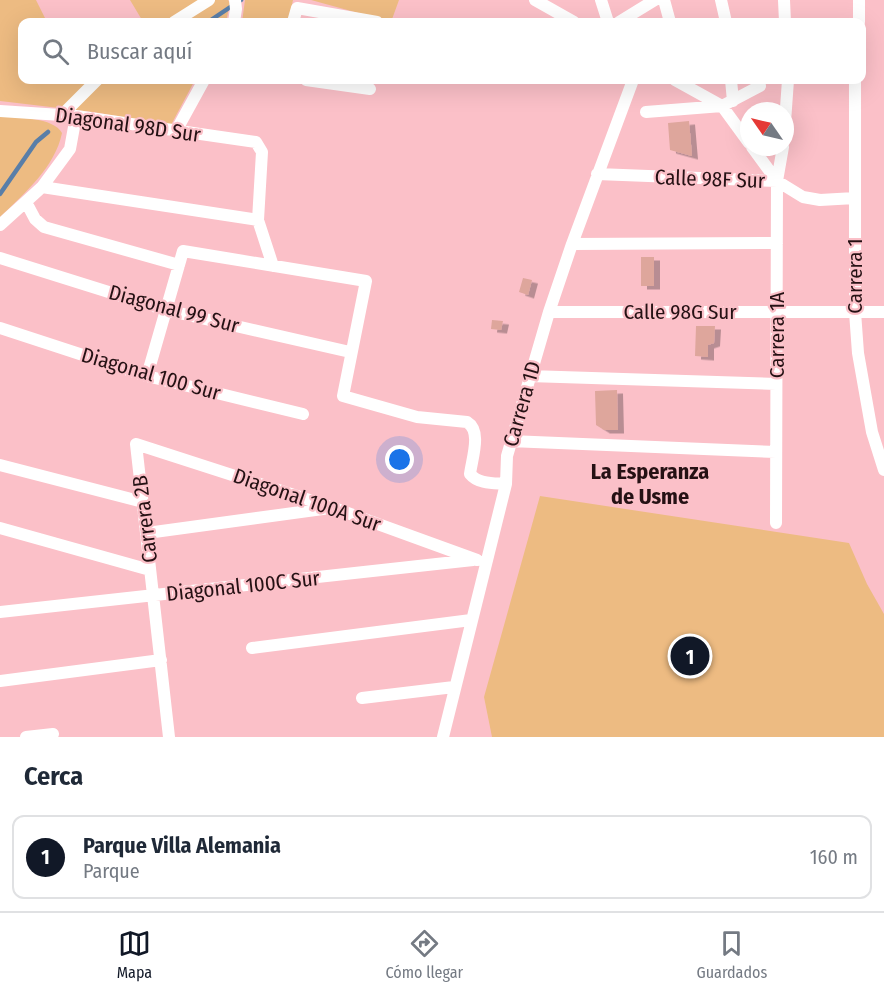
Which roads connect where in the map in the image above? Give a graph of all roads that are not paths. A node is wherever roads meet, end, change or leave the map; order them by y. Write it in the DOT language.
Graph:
graph roads {
  1 [pos="209,0"];
  2 [pos="535,0"];
  3 [pos="601,0"];
  4 [pos="655,0"];
  5 [pos="664,0"];
  6 [pos="721,0"];
  7 [pos="784,0"];
  8 [pos="859,0"];
  9 [pos="180,18"];
  10 [pos="294,18"];
  11 [pos="352,18"];
  12 [pos="567,18"];
  13 [pos="607,18"];
  14 [pos="626,18"];
  15 [pos="669,18"];
  16 [pos="725,18"];
  17 [pos="785,18"];
  18 [pos="860,18"];
  19 [pos="93,84"];
  20 [pos="202,84"];
  21 [pos="338,84"];
  22 [pos="631,84"];
  23 [pos="689,84"];
  24 [pos="730,84"];
  25 [pos="789,84"];
  26 [pos="855,84"];
  27 [pos="760,86"];
  28 [pos="370,88"];
  29 [pos="787,102"];
  30 [pos="727,103"];
  31 [pos="0,112"];
  32 [pos="646,112"];
  33 [pos="62,115"];
  34 [pos="76,116"];
  35 [pos="740,127"];
  36 [pos="176,130"];
  37 [pos="759,156"];
  38 [pos="781,156"];
  39 [pos="597,174"];
  40 [pos="777,181"];
  41 [pos="42,187"];
  42 [pos="855,198"];
  43 [pos="26,202"];
  44 [pos="258,220"];
  45 [pos="0,225"];
  46 [pos="777,243"];
  47 [pos="572,244"];
  48 [pos="0,258"];
  49 [pos="179,265"];
  50 [pos="273,266"];
  51 [pos="166,310"];
  52 [pos="549,312"];
  53 [pos="777,312"];
  54 [pos="855,312"];
  55 [pos="884,312"];
  56 [pos="0,328"];
  57 [pos="350,352"];
  58 [pos="147,376"];
  59 [pos="529,376"];
  60 [pos="776,384"];
  61 [pos="303,414"];
  62 [pos="510,441"];
  63 [pos="136,444"];
  64 [pos="776,452"];
  65 [pos="0,465"];
  66 [pos="884,470"];
  67 [pos="507,484"];
  68 [pos="143,502"];
  69 [pos="334,508"];
  70 [pos="776,523"];
  71 [pos="0,528"];
  72 [pos="147,533"];
  73 [pos="482,559"];
  74 [pos="150,570"];
  75 [pos="153,596"];
  76 [pos="0,612"];
  77 [pos="471,620"];
  78 [pos="252,648"];
  79 [pos="161,660"];
  80 [pos="0,681"];
  81 [pos="454,687"];
  82 [pos="362,698"];
  83 [pos="53,734"];
  84 [pos="26,737"];
  85 [pos="170,737"];
  86 [pos="443,737"];
  1 -- 9 [label="street"];
  2 -- 12 [label="street"];
  3 -- 13 [label="street"];
  4 -- 14 [label="street"];
  5 -- 15 [label="street"];
  6 -- 16 [label="street"];
  7 -- 17 [label="street"];
  8 -- 18 [label="street"];
  10 -- 11 [label="street"];
  19 -- 33 [label="street"];
  20 -- 36 [label="street"];
  21 -- 28 [label="street"];
  22 -- 39 [label="street, Carrera 1D"];
  23 -- 30 [label="street"];
  24 -- 30 [label="street"];
  25 -- 29 [label="street"];
  26 -- 42 [label="street, Carrera 1"];
  27 -- 30 [label="street"];
  30 -- 32 [label="street"];
  30 -- 35 [label="street"];
  31 -- 33 [label="street, Diagonal 98D Sur"];
  33 -- 34 [label="street, Diagonal 98D Sur"];
  34 -- 36 [label="street, Diagonal 98D Sur"];
  34 -- 41 [label="street"];
  36 -- 44 [label="street, Diagonal 98D Sur"];
  37 -- 40 [label="street"];
  38 -- 40 [label="street, Carrera 1A"];
  39 -- 40 [label="street, Calle 98F Sur"];
  39 -- 47 [label="street, Carrera 1D"];
  40 -- 42 [label="street, Calle 98F Sur"];
  40 -- 46 [label="street, Carrera 1A"];
  41 -- 43 [label="street"];
  41 -- 44 [label="street"];
  42 -- 54 [label="street, Carrera 1"];
  43 -- 45 [label="street"];
  43 -- 49 [label="street"];
  44 -- 50 [label="street"];
  46 -- 47 [label="street"];
  46 -- 53 [label="street, Carrera 1A"];
  47 -- 52 [label="street, Carrera 1D"];
  48 -- 51 [label="street, Diagonal 99 Sur"];
  49 -- 50 [label="street"];
  49 -- 51 [label="street"];
  50 -- 57 [label="street"];
  51 -- 57 [label="street, Diagonal 99 Sur"];
  51 -- 58 [label="street"];
  52 -- 53 [label="street, Calle 98G Sur"];
  52 -- 59 [label="street, Carrera 1D"];
  53 -- 54 [label="street, Calle 98G Sur"];
  53 -- 60 [label="street, Carrera 1A"];
  54 -- 55 [label="street, Calle 98G Sur"];
  54 -- 66 [label="street, Carrera 1"];
  56 -- 58 [label="street, Diagonal 100 Sur"];
  57 -- 67 [label="street"];
  58 -- 61 [label="street, Diagonal 100 Sur"];
  59 -- 60 [label="street"];
  59 -- 62 [label="street, Carrera 1D"];
  60 -- 64 [label="street, Carrera 1A"];
  62 -- 64 [label="street"];
  62 -- 67 [label="street, Carrera 1D"];
  63 -- 68 [label="street, Carrera 2B"];
  63 -- 69 [label="street, Diagonal 100A Sur"];
  64 -- 70 [label="street, Carrera 1A"];
  65 -- 68 [label="street"];
  67 -- 73 [label="street, Carrera 1D"];
  68 -- 72 [label="street, Carrera 2B"];
  69 -- 72 [label="street"];
  69 -- 73 [label="street, Diagonal 100A Sur"];
  71 -- 74 [label="street"];
  72 -- 74 [label="street, Carrera 2B"];
  73 -- 75 [label="street, Diagonal 100C Sur"];
  73 -- 77 [label="street, Carrera 1D"];
  74 -- 75 [label="street, Carrera 2B"];
  75 -- 76 [label="street, Diagonal 100C Sur"];
  75 -- 79 [label="street, Carrera 2B"];
  77 -- 78 [label="street"];
  77 -- 81 [label="street, Carrera 1D"];
  79 -- 80 [label="street"];
  79 -- 85 [label="street, Carrera 2B"];
  81 -- 82 [label="street"];
  81 -- 86 [label="street, Carrera 1D"];
  83 -- 84 [label="street"];
}
